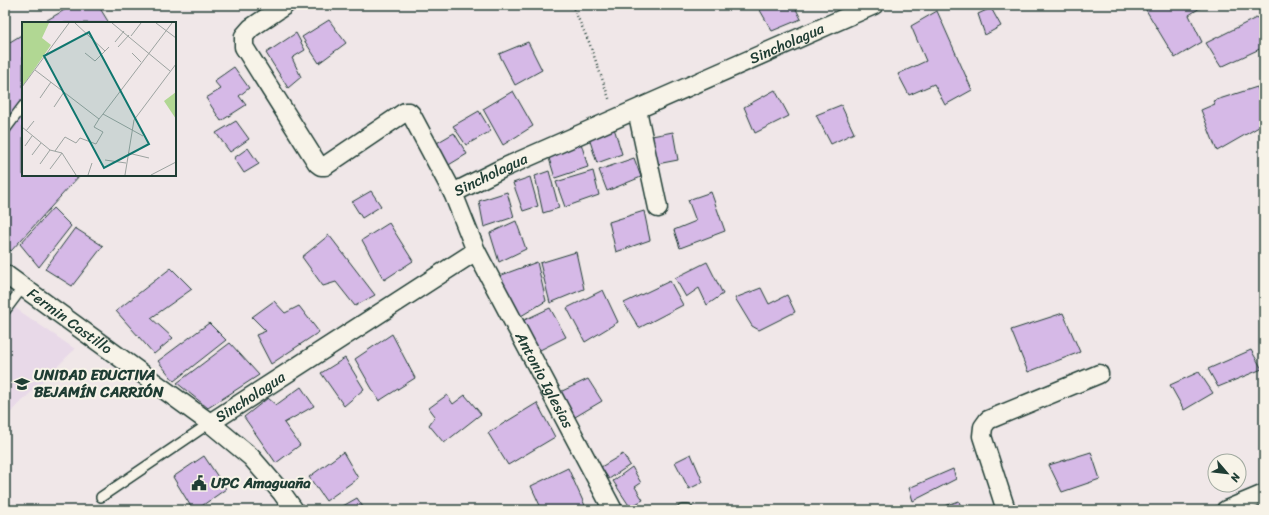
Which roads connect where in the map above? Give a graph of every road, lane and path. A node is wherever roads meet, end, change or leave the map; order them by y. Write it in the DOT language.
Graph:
graph roads {
  1 [pos="285,5"];
  2 [pos="572,5"];
  3 [pos="864,7"];
  4 [pos="22,107"];
  5 [pos="637,110"];
  6 [pos="616,119"];
  7 [pos="5,130"];
  8 [pos="454,193"];
  9 [pos="658,208"];
  10 [pos="476,251"];
  11 [pos="5,274"];
  12 [pos="23,287"];
  13 [pos="5,311"];
  14 [pos="1099,374"];
  15 [pos="210,423"];
  16 [pos="1264,494"];
  17 [pos="101,497"];
  18 [pos="294,510"];
  19 [pos="613,510"];
  20 [pos="682,510"];
  21 [pos="688,510"];
  22 [pos="1006,510"];
  23 [pos="1226,510"];
  1 -- 8 [label="street"];
  2 -- 6 [label="path"];
  3 -- 5 [label="street, Sincholagua"];
  4 -- 7 [label="lane"];
  5 -- 6 [label="street, Sincholagua"];
  5 -- 9 [label="street"];
  6 -- 8 [label="street, Sincholagua"];
  8 -- 10 [label="street, Sincholagua"];
  10 -- 15 [label="street, Sincholagua"];
  10 -- 19 [label="street, Antonio Iglesias"];
  11 -- 12 [label="street, Fermin Castillo"];
  12 -- 13 [label="lane"];
  12 -- 15 [label="street, Fermin Castillo"];
  14 -- 22 [label="street"];
  15 -- 17 [label="lane"];
  15 -- 18 [label="street, Fermin Castillo"];
  16 -- 23 [label="street"];
  20 -- 21 [label="lane"];
}
